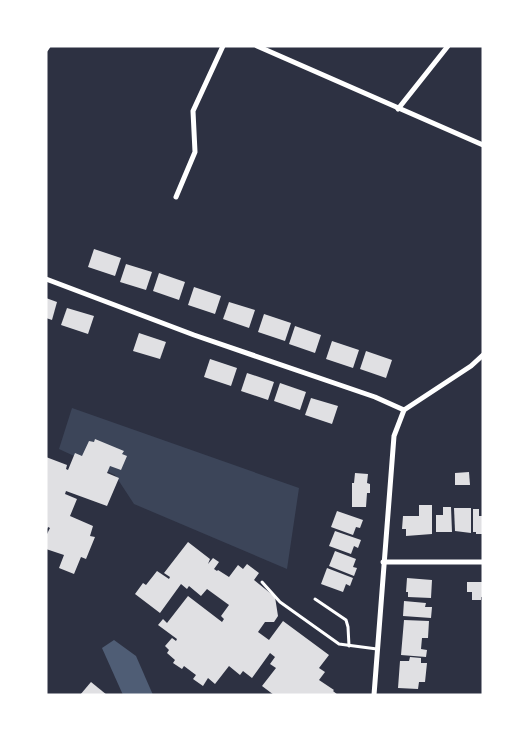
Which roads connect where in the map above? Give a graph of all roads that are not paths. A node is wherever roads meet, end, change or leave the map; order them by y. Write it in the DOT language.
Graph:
graph roads {
  1 [pos="223,46"];
  2 [pos="258,46"];
  3 [pos="448,46"];
  4 [pos="398,109"];
  5 [pos="483,145"];
  6 [pos="176,197"];
  7 [pos="46,280"];
  8 [pos="483,355"];
  9 [pos="404,410"];
  10 [pos="384,562"];
  11 [pos="483,562"];
  12 [pos="262,582"];
  13 [pos="315,599"];
  14 [pos="348,646"];
  15 [pos="378,649"];
  16 [pos="374,695"];
  1 -- 6 [label="street"];
  2 -- 4 [label="street"];
  3 -- 4 [label="street"];
  4 -- 5 [label="street"];
  7 -- 9 [label="street"];
  8 -- 9 [label="street"];
  9 -- 10 [label="street"];
  10 -- 11 [label="street"];
  10 -- 15 [label="street"];
  12 -- 14 [label="lane"];
  13 -- 14 [label="lane"];
  14 -- 15 [label="lane"];
  15 -- 16 [label="street"];
}
